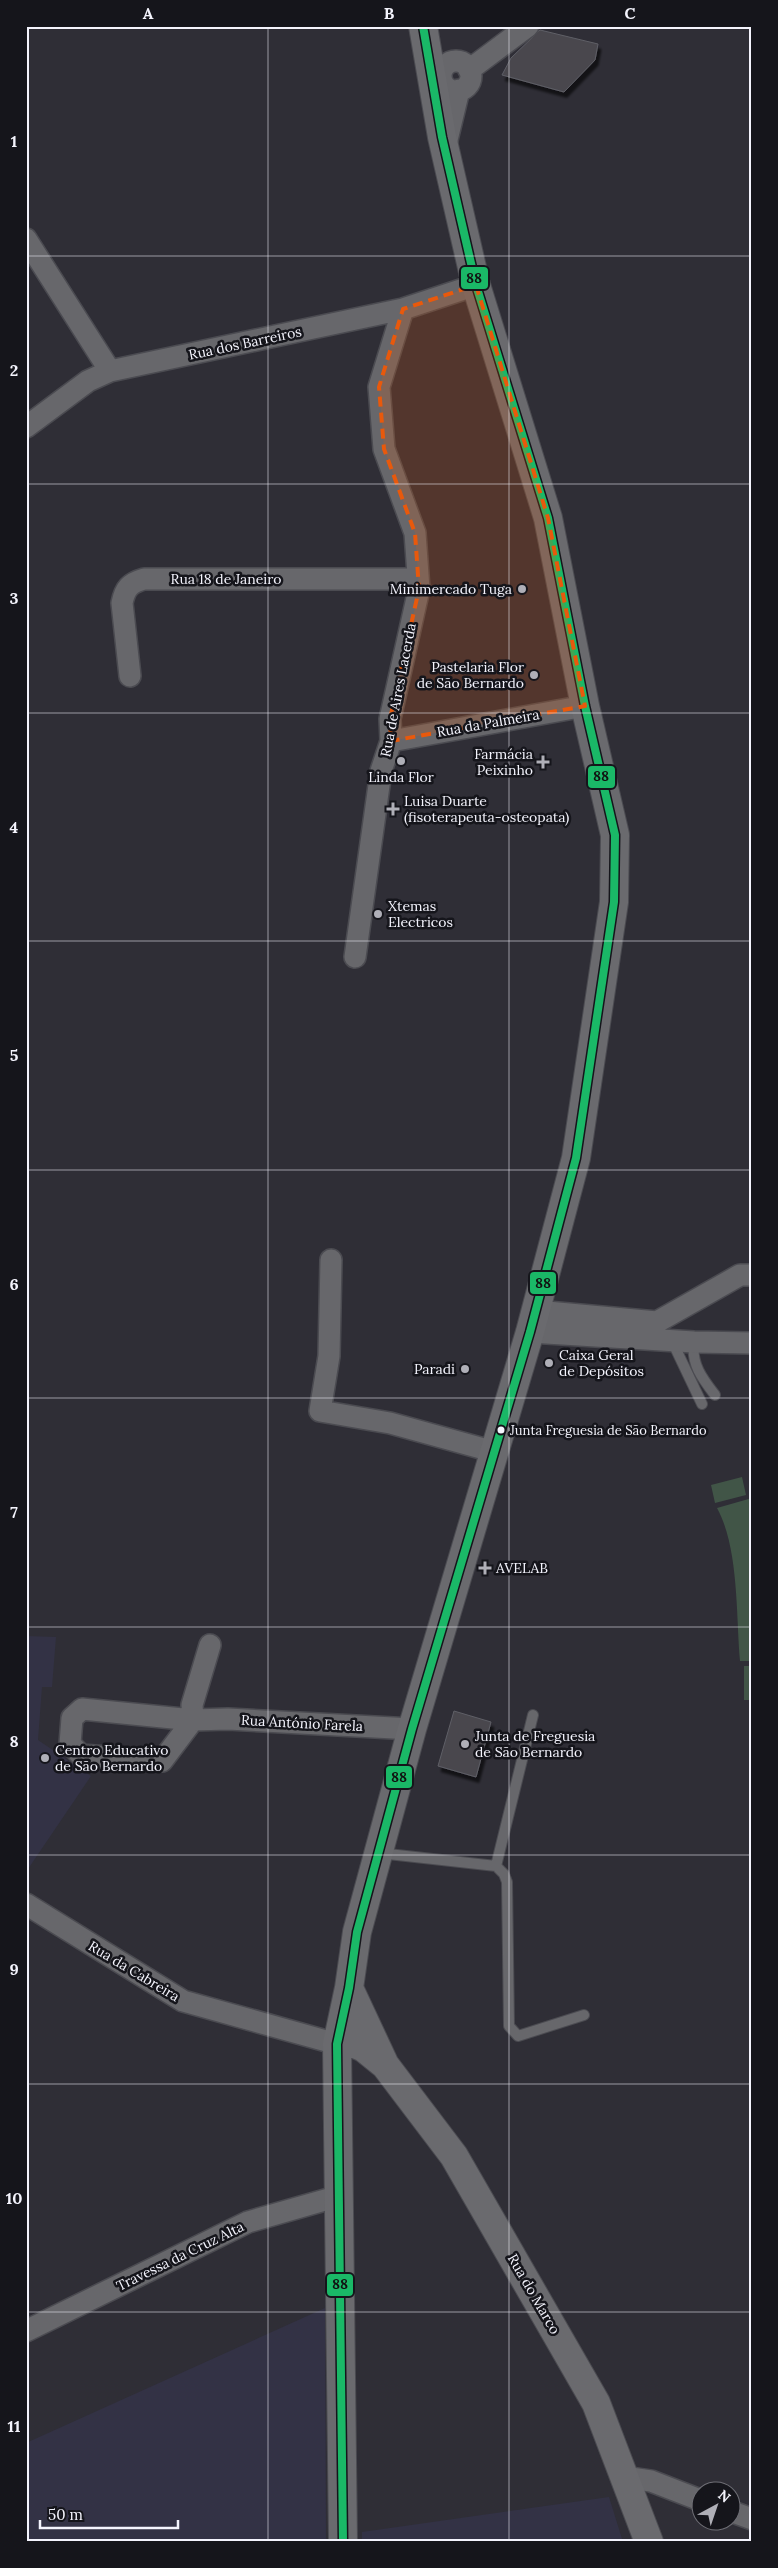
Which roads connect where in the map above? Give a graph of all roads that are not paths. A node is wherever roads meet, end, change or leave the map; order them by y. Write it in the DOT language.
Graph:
graph roads {
  1 [pos="423,26"];
  2 [pos="528,26"];
  3 [pos="450,66"];
  4 [pos="445,150"];
  5 [pos="26,239"];
  6 [pos="476,285"];
  7 [pos="404,309"];
  8 [pos="110,371"];
  9 [pos="26,427"];
  10 [pos="418,579"];
  11 [pos="130,676"];
  12 [pos="585,706"];
  13 [pos="391,740"];
  14 [pos="355,957"];
  15 [pos="331,1260"];
  16 [pos="752,1275"];
  17 [pos="533,1321"];
  18 [pos="672,1341"];
  19 [pos="694,1342"];
  20 [pos="752,1343"];
  21 [pos="715,1395"];
  22 [pos="702,1404"];
  23 [pos="495,1452"];
  24 [pos="210,1645"];
  25 [pos="533,1716"];
  26 [pos="192,1720"];
  27 [pos="412,1729"];
  28 [pos="378,1853"];
  29 [pos="496,1866"];
  30 [pos="26,1904"];
  31 [pos="349,1988"];
  32 [pos="584,2015"];
  33 [pos="337,2044"];
  34 [pos="385,2065"];
  35 [pos="339,2196"];
  36 [pos="26,2331"];
  37 [pos="624,2477"];
  38 [pos="690,2496"];
  39 [pos="740,2515"];
  40 [pos="752,2519"];
  41 [pos="343,2542"];
  42 [pos="649,2542"];
  1 -- 3 [label="main road"];
  2 -- 3 [label="street"];
  3 -- 4 [label="main road"];
  3 -- 4 [label="street"];
  4 -- 6 [label="main road"];
  5 -- 8 [label="street"];
  6 -- 7 [label="street, Rua dos Barreiros"];
  6 -- 12 [label="main road"];
  7 -- 8 [label="street, Rua dos Barreiros"];
  7 -- 10 [label="street, Rua de Aires Lacerda"];
  8 -- 9 [label="street, Rua dos Barreiros"];
  10 -- 11 [label="street, Rua 18 de Janeiro"];
  10 -- 13 [label="street, Rua de Aires Lacerda"];
  12 -- 13 [label="street, Rua da Palmeira"];
  12 -- 17 [label="main road"];
  13 -- 14 [label="street, Rua de Aires Lacerda"];
  15 -- 23 [label="street"];
  16 -- 17 [label="street"];
  17 -- 18 [label="street"];
  17 -- 23 [label="main road"];
  18 -- 19 [label="street"];
  18 -- 22 [label="lane"];
  19 -- 20 [label="street"];
  19 -- 21 [label="lane"];
  23 -- 27 [label="main road"];
  24 -- 26 [label="street, Rua António Farela"];
  25 -- 29 [label="lane"];
  26 -- 26 [label="street, Rua António Farela"];
  26 -- 27 [label="street, Rua António Farela"];
  27 -- 28 [label="main road"];
  28 -- 29 [label="lane"];
  28 -- 31 [label="main road"];
  29 -- 32 [label="lane"];
  30 -- 33 [label="street, Rua da Cabreira"];
  31 -- 33 [label="main road"];
  31 -- 34 [label="main road"];
  33 -- 34 [label="main road"];
  33 -- 35 [label="main road"];
  34 -- 37 [label="main road, Rua do Marco"];
  35 -- 36 [label="street, Travessa da Cruz Alta"];
  35 -- 41 [label="main road"];
  37 -- 38 [label="street"];
  37 -- 42 [label="main road, Rua do Marco"];
  39 -- 40 [label="street"];
}
